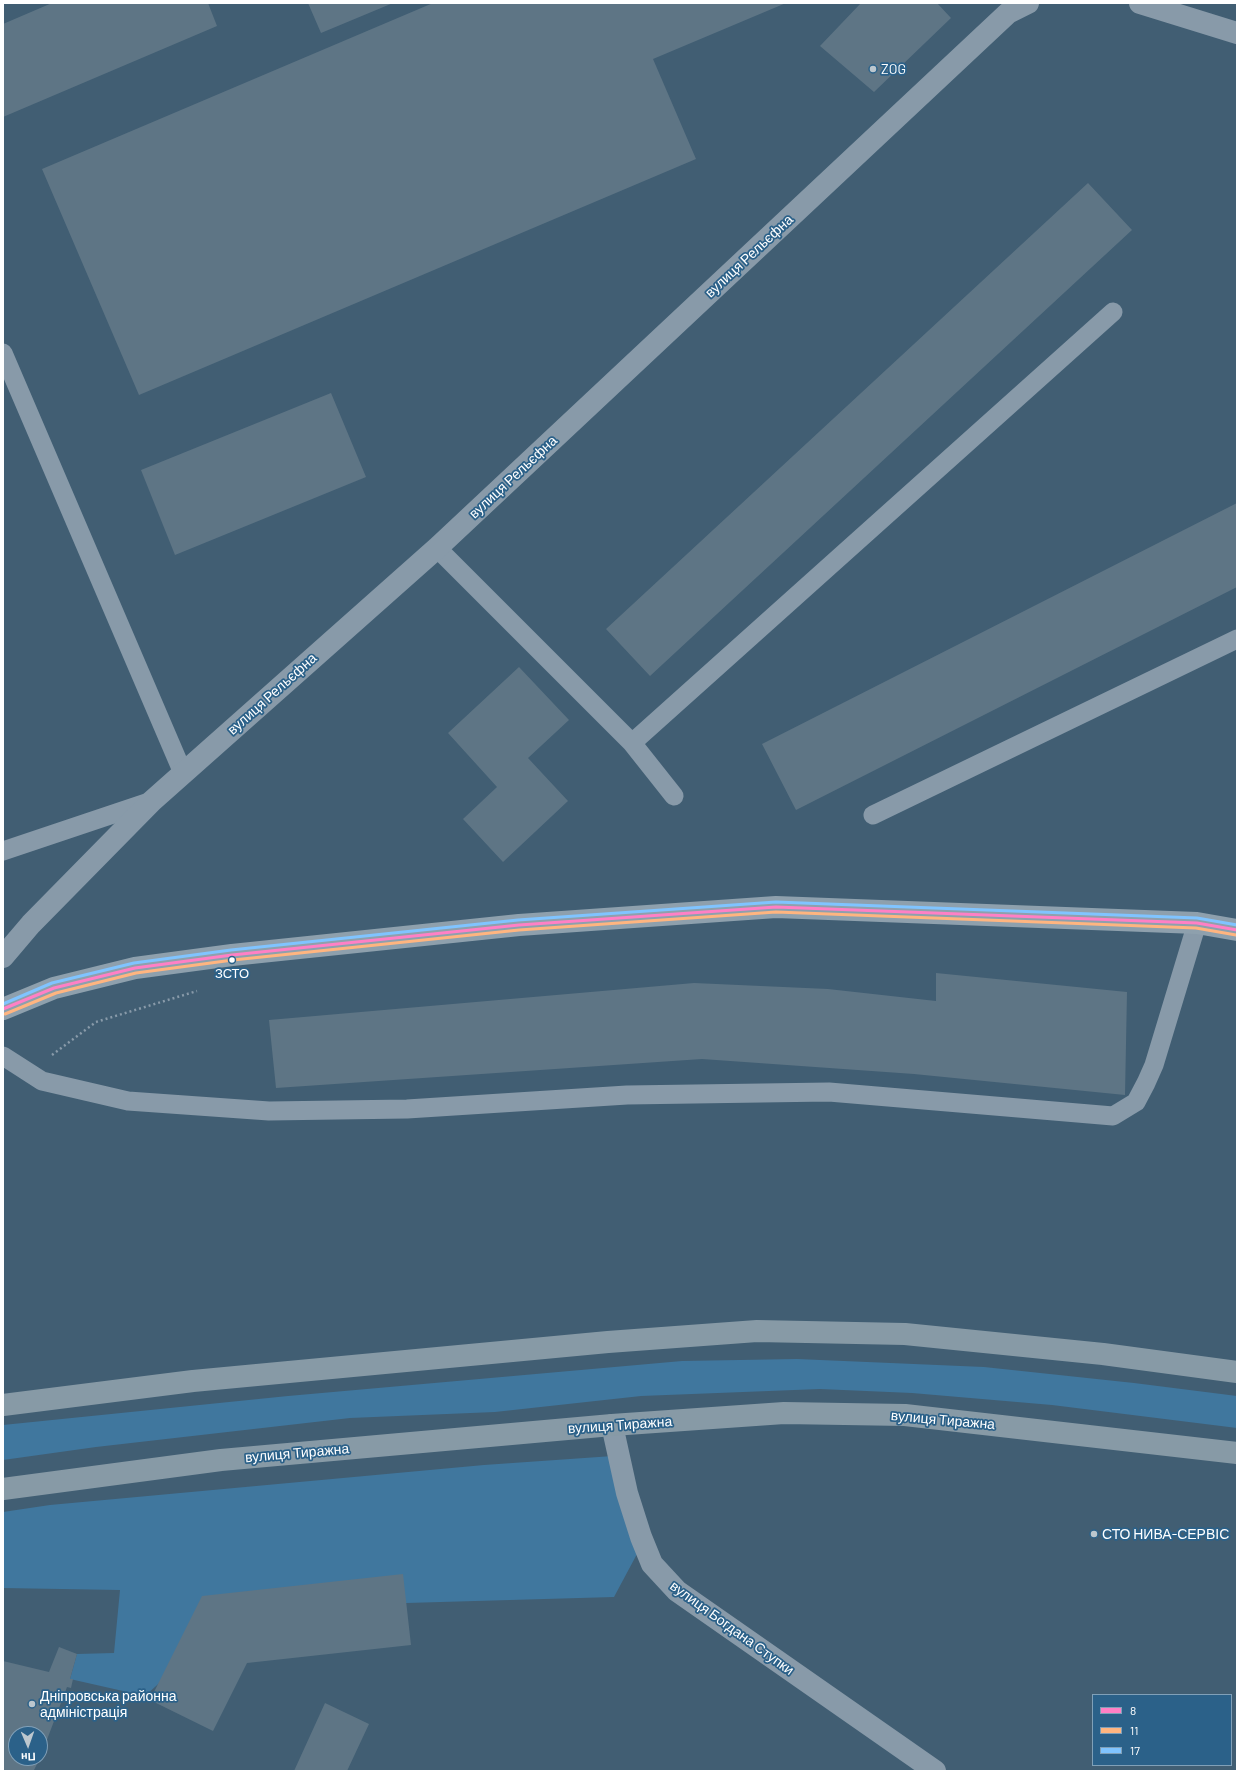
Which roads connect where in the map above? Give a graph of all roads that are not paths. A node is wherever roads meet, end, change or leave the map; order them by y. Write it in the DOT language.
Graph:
graph roads {
  1 [pos="1028,3"];
  2 [pos="1140,3"];
  3 [pos="1237,33"];
  4 [pos="1113,312"];
  5 [pos="3,353"];
  6 [pos="437,548"];
  7 [pos="1237,639"];
  8 [pos="632,743"];
  9 [pos="183,773"];
  10 [pos="674,796"];
  11 [pos="152,801"];
  12 [pos="873,815"];
  13 [pos="3,851"];
  14 [pos="1197,923"];
  15 [pos="1237,930"];
  16 [pos="3,957"];
  17 [pos="3,1009"];
  18 [pos="3,1056"];
  19 [pos="1237,1372"];
  20 [pos="3,1405"];
  21 [pos="612,1425"];
  22 [pos="1237,1453"];
  23 [pos="3,1489"];
  24 [pos="936,1771"];
  1 -- 6 [label="street, вулиця Рельєфна"];
  2 -- 3 [label="street"];
  4 -- 8 [label="lane"];
  5 -- 9 [label="lane"];
  6 -- 8 [label="lane"];
  6 -- 9 [label="street, вулиця Рельєфна"];
  7 -- 12 [label="lane"];
  8 -- 10 [label="lane"];
  9 -- 11 [label="street, вулиця Рельєфна"];
  11 -- 13 [label="lane"];
  11 -- 16 [label="street, вулиця Рельєфна"];
  14 -- 15 [label="street"];
  14 -- 17 [label="street"];
  14 -- 18 [label="lane"];
  19 -- 20 [label="main road"];
  21 -- 22 [label="main road, вулиця Тиражна"];
  21 -- 23 [label="main road, вулиця Тиражна"];
  21 -- 24 [label="street, вулиця Богдана Ступки"];
}
